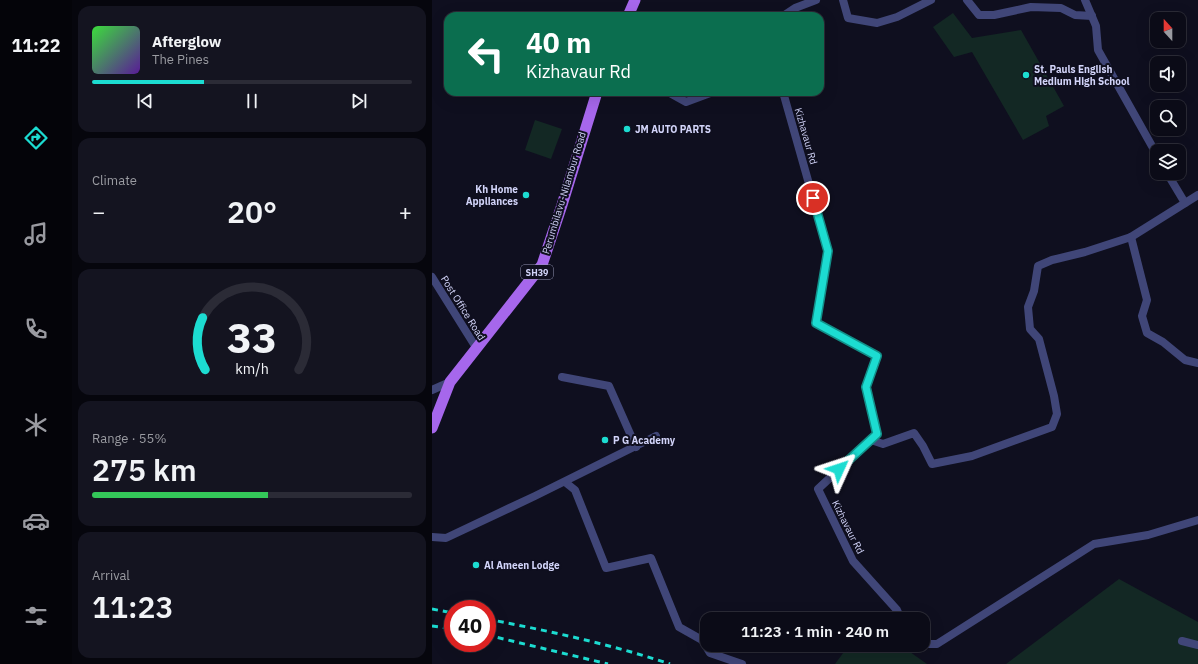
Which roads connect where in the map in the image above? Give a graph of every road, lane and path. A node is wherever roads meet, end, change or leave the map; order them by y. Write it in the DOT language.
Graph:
graph roads {
  1 [pos="635,0"];
  2 [pos="816,0"];
  3 [pos="843,0"];
  4 [pos="930,0"];
  5 [pos="967,0"];
  6 [pos="1085,0"];
  7 [pos="630,12"];
  8 [pos="789,12"];
  9 [pos="1092,16"];
  10 [pos="596,96"];
  11 [pos="675,96"];
  12 [pos="702,96"];
  13 [pos="784,96"];
  14 [pos="1151,144"];
  15 [pos="1171,180"];
  16 [pos="1198,195"];
  17 [pos="1185,203"];
  18 [pos="1130,237"];
  19 [pos="432,277"];
  20 [pos="477,349"];
  21 [pos="1198,363"];
  22 [pos="562,377"];
  23 [pos="450,382"];
  24 [pos="432,390"];
  25 [pos="432,428"];
  26 [pos="656,436"];
  27 [pos="871,440"];
  28 [pos="636,447"];
  29 [pos="565,482"];
  30 [pos="1198,520"];
  31 [pos="432,537"];
  32 [pos="898,612"];
  33 [pos="1182,641"];
  34 [pos="930,644"];
  35 [pos="1198,645"];
  36 [pos="742,664"];
  1 -- 7 [label="main road"];
  2 -- 8 [label="street"];
  3 -- 4 [label="street"];
  5 -- 9 [label="street"];
  6 -- 9 [label="street"];
  9 -- 14 [label="street"];
  10 -- 20 [label="main road, Perumbilavu-Nilambur Road / SH39"];
  11 -- 12 [label="street"];
  13 -- 27 [label="street, Kizhavaur Rd"];
  15 -- 17 [label="street"];
  16 -- 17 [label="street"];
  17 -- 18 [label="street"];
  18 -- 21 [label="street"];
  18 -- 27 [label="street"];
  19 -- 20 [label="street, Post Office Road"];
  20 -- 23 [label="main road, Perumbilavu-Nilambur Road / SH39"];
  22 -- 28 [label="street"];
  23 -- 24 [label="street"];
  23 -- 25 [label="main road, Perumbilavu-Nilambur Road / SH39"];
  26 -- 28 [label="street"];
  27 -- 32 [label="street, Kizhavaur Rd"];
  28 -- 29 [label="street"];
  29 -- 31 [label="street"];
  29 -- 36 [label="street"];
  30 -- 34 [label="street"];
  33 -- 35 [label="street"];
}
